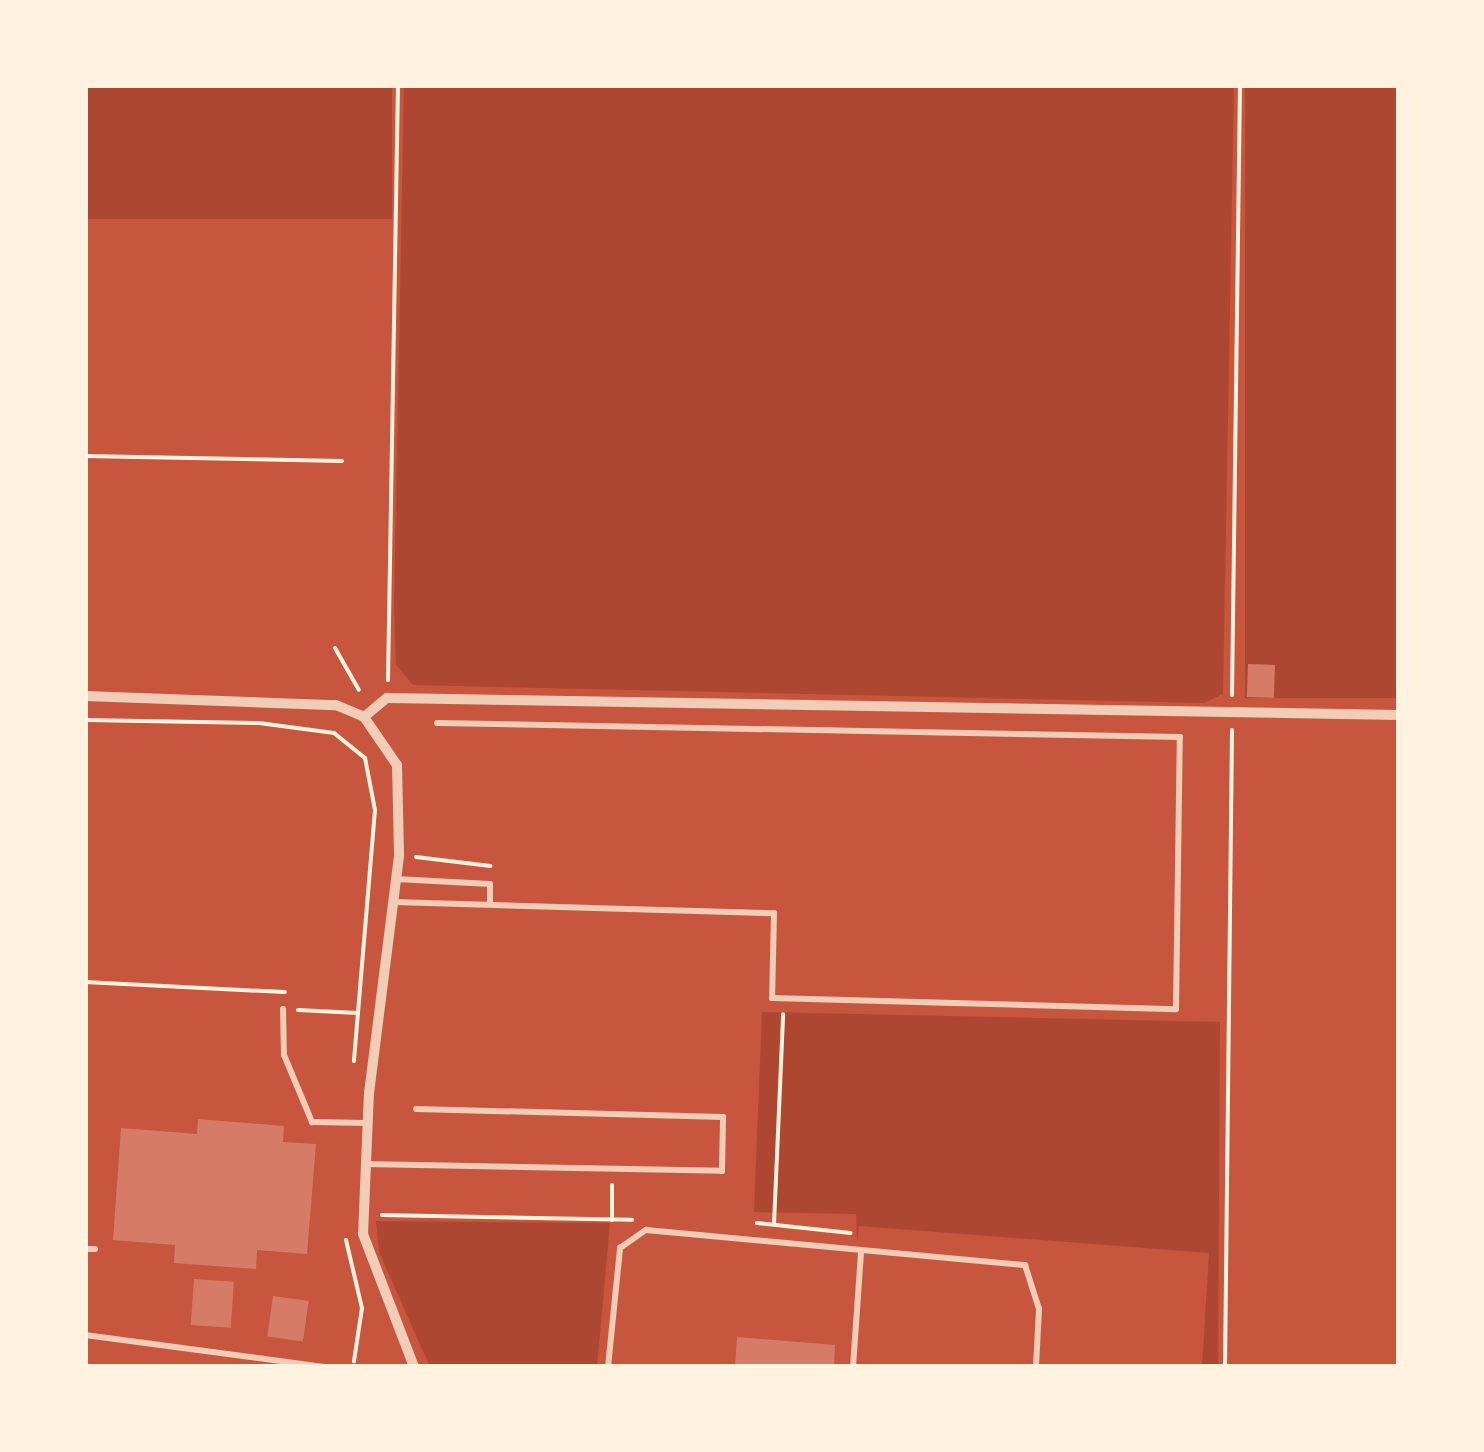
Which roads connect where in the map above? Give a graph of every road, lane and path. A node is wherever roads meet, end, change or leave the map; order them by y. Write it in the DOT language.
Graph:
graph roads {
  1 [pos="398,85"];
  2 [pos="1240,85"];
  3 [pos="85,456"];
  4 [pos="342,461"];
  5 [pos="335,648"];
  6 [pos="359,690"];
  7 [pos="85,696"];
  8 [pos="387,698"];
  9 [pos="1232,712"];
  10 [pos="1399,714"];
  11 [pos="364,717"];
  12 [pos="85,720"];
  13 [pos="437,723"];
  14 [pos="373,854"];
  15 [pos="385,854"];
  16 [pos="412,857"];
  17 [pos="490,866"];
  18 [pos="396,879"];
  19 [pos="394,902"];
  20 [pos="490,904"];
  21 [pos="85,982"];
  22 [pos="284,992"];
  23 [pos="783,998"];
  24 [pos="283,1010"];
  25 [pos="358,1013"];
  26 [pos="378,1014"];
  27 [pos="354,1067"];
  28 [pos="416,1109"];
  29 [pos="366,1123"];
  30 [pos="364,1164"];
  31 [pos="612,1169"];
  32 [pos="374,1215"];
  33 [pos="774,1224"];
  34 [pos="346,1228"];
  35 [pos="85,1249"];
  36 [pos="94,1249"];
  37 [pos="861,1252"];
  38 [pos="85,1335"];
  39 [pos="354,1361"];
  40 [pos="326,1367"];
  41 [pos="414,1367"];
  42 [pos="608,1367"];
  43 [pos="853,1367"];
  44 [pos="1036,1367"];
  45 [pos="1225,1367"];
  1 -- 8 [label="path"];
  2 -- 9 [label="path"];
  3 -- 4 [label="path"];
  5 -- 6 [label="path"];
  7 -- 11 [label="street"];
  8 -- 9 [label="street"];
  8 -- 11 [label="street"];
  9 -- 10 [label="street"];
  9 -- 45 [label="path"];
  11 -- 18 [label="street"];
  12 -- 14 [label="path"];
  13 -- 23 [label="lane"];
  14 -- 15 [label="path"];
  14 -- 25 [label="path"];
  16 -- 17 [label="path"];
  18 -- 19 [label="street"];
  18 -- 20 [label="lane"];
  19 -- 20 [label="lane"];
  19 -- 26 [label="street"];
  20 -- 23 [label="lane"];
  21 -- 22 [label="path"];
  23 -- 33 [label="path"];
  24 -- 25 [label="path"];
  24 -- 29 [label="lane"];
  25 -- 26 [label="path"];
  25 -- 27 [label="path"];
  26 -- 29 [label="street"];
  28 -- 31 [label="lane"];
  29 -- 30 [label="street"];
  30 -- 31 [label="lane"];
  30 -- 41 [label="street"];
  31 -- 32 [label="path"];
  34 -- 39 [label="path"];
  35 -- 36 [label="lane"];
  37 -- 42 [label="lane"];
  37 -- 43 [label="lane"];
  37 -- 44 [label="lane"];
  38 -- 40 [label="lane"];
}
